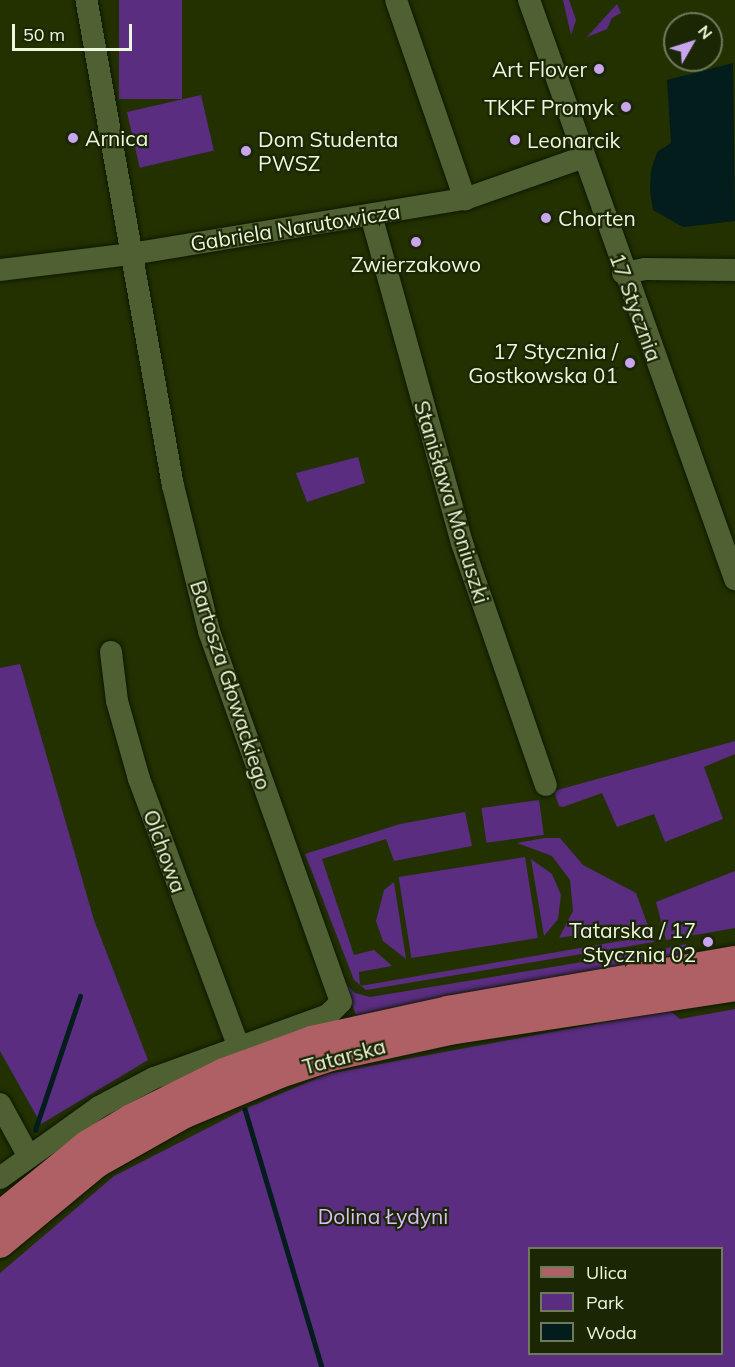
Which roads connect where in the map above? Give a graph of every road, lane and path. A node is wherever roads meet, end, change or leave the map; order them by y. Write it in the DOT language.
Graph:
graph roads {
  1 [pos="86,0"];
  2 [pos="396,0"];
  3 [pos="529,0"];
  4 [pos="584,157"];
  5 [pos="465,199"];
  6 [pos="371,215"];
  7 [pos="131,254"];
  8 [pos="0,270"];
  9 [pos="735,270"];
  10 [pos="623,273"];
  11 [pos="735,579"];
  12 [pos="111,652"];
  13 [pos="546,785"];
  14 [pos="735,960"];
  15 [pos="735,987"];
  16 [pos="341,1002"];
  17 [pos="238,1045"];
  18 [pos="0,1104"];
  19 [pos="29,1157"];
  20 [pos="0,1178"];
  21 [pos="0,1215"];
  22 [pos="0,1244"];
  1 -- 7 [label="street, Bartosza Głowackiego"];
  2 -- 5 [label="street"];
  3 -- 4 [label="street, 17 Stycznia"];
  4 -- 5 [label="street, Gabriela Narutowicza"];
  4 -- 10 [label="street, 17 Stycznia"];
  5 -- 6 [label="street, Gabriela Narutowicza"];
  6 -- 7 [label="street, Gabriela Narutowicza"];
  6 -- 13 [label="street, Stanisława Moniuszki"];
  7 -- 8 [label="street, Gabriela Narutowicza"];
  7 -- 16 [label="street, Bartosza Głowackiego"];
  9 -- 10 [label="street"];
  10 -- 11 [label="street, 17 Stycznia"];
  12 -- 17 [label="street, Olchowa"];
  14 -- 21 [label="main road, Tatarska"];
  15 -- 22 [label="main road, Tatarska"];
  16 -- 17 [label="street, Tatarska"];
  17 -- 19 [label="street, Tatarska"];
  18 -- 19 [label="street"];
  19 -- 20 [label="street, Tatarska"];
}
